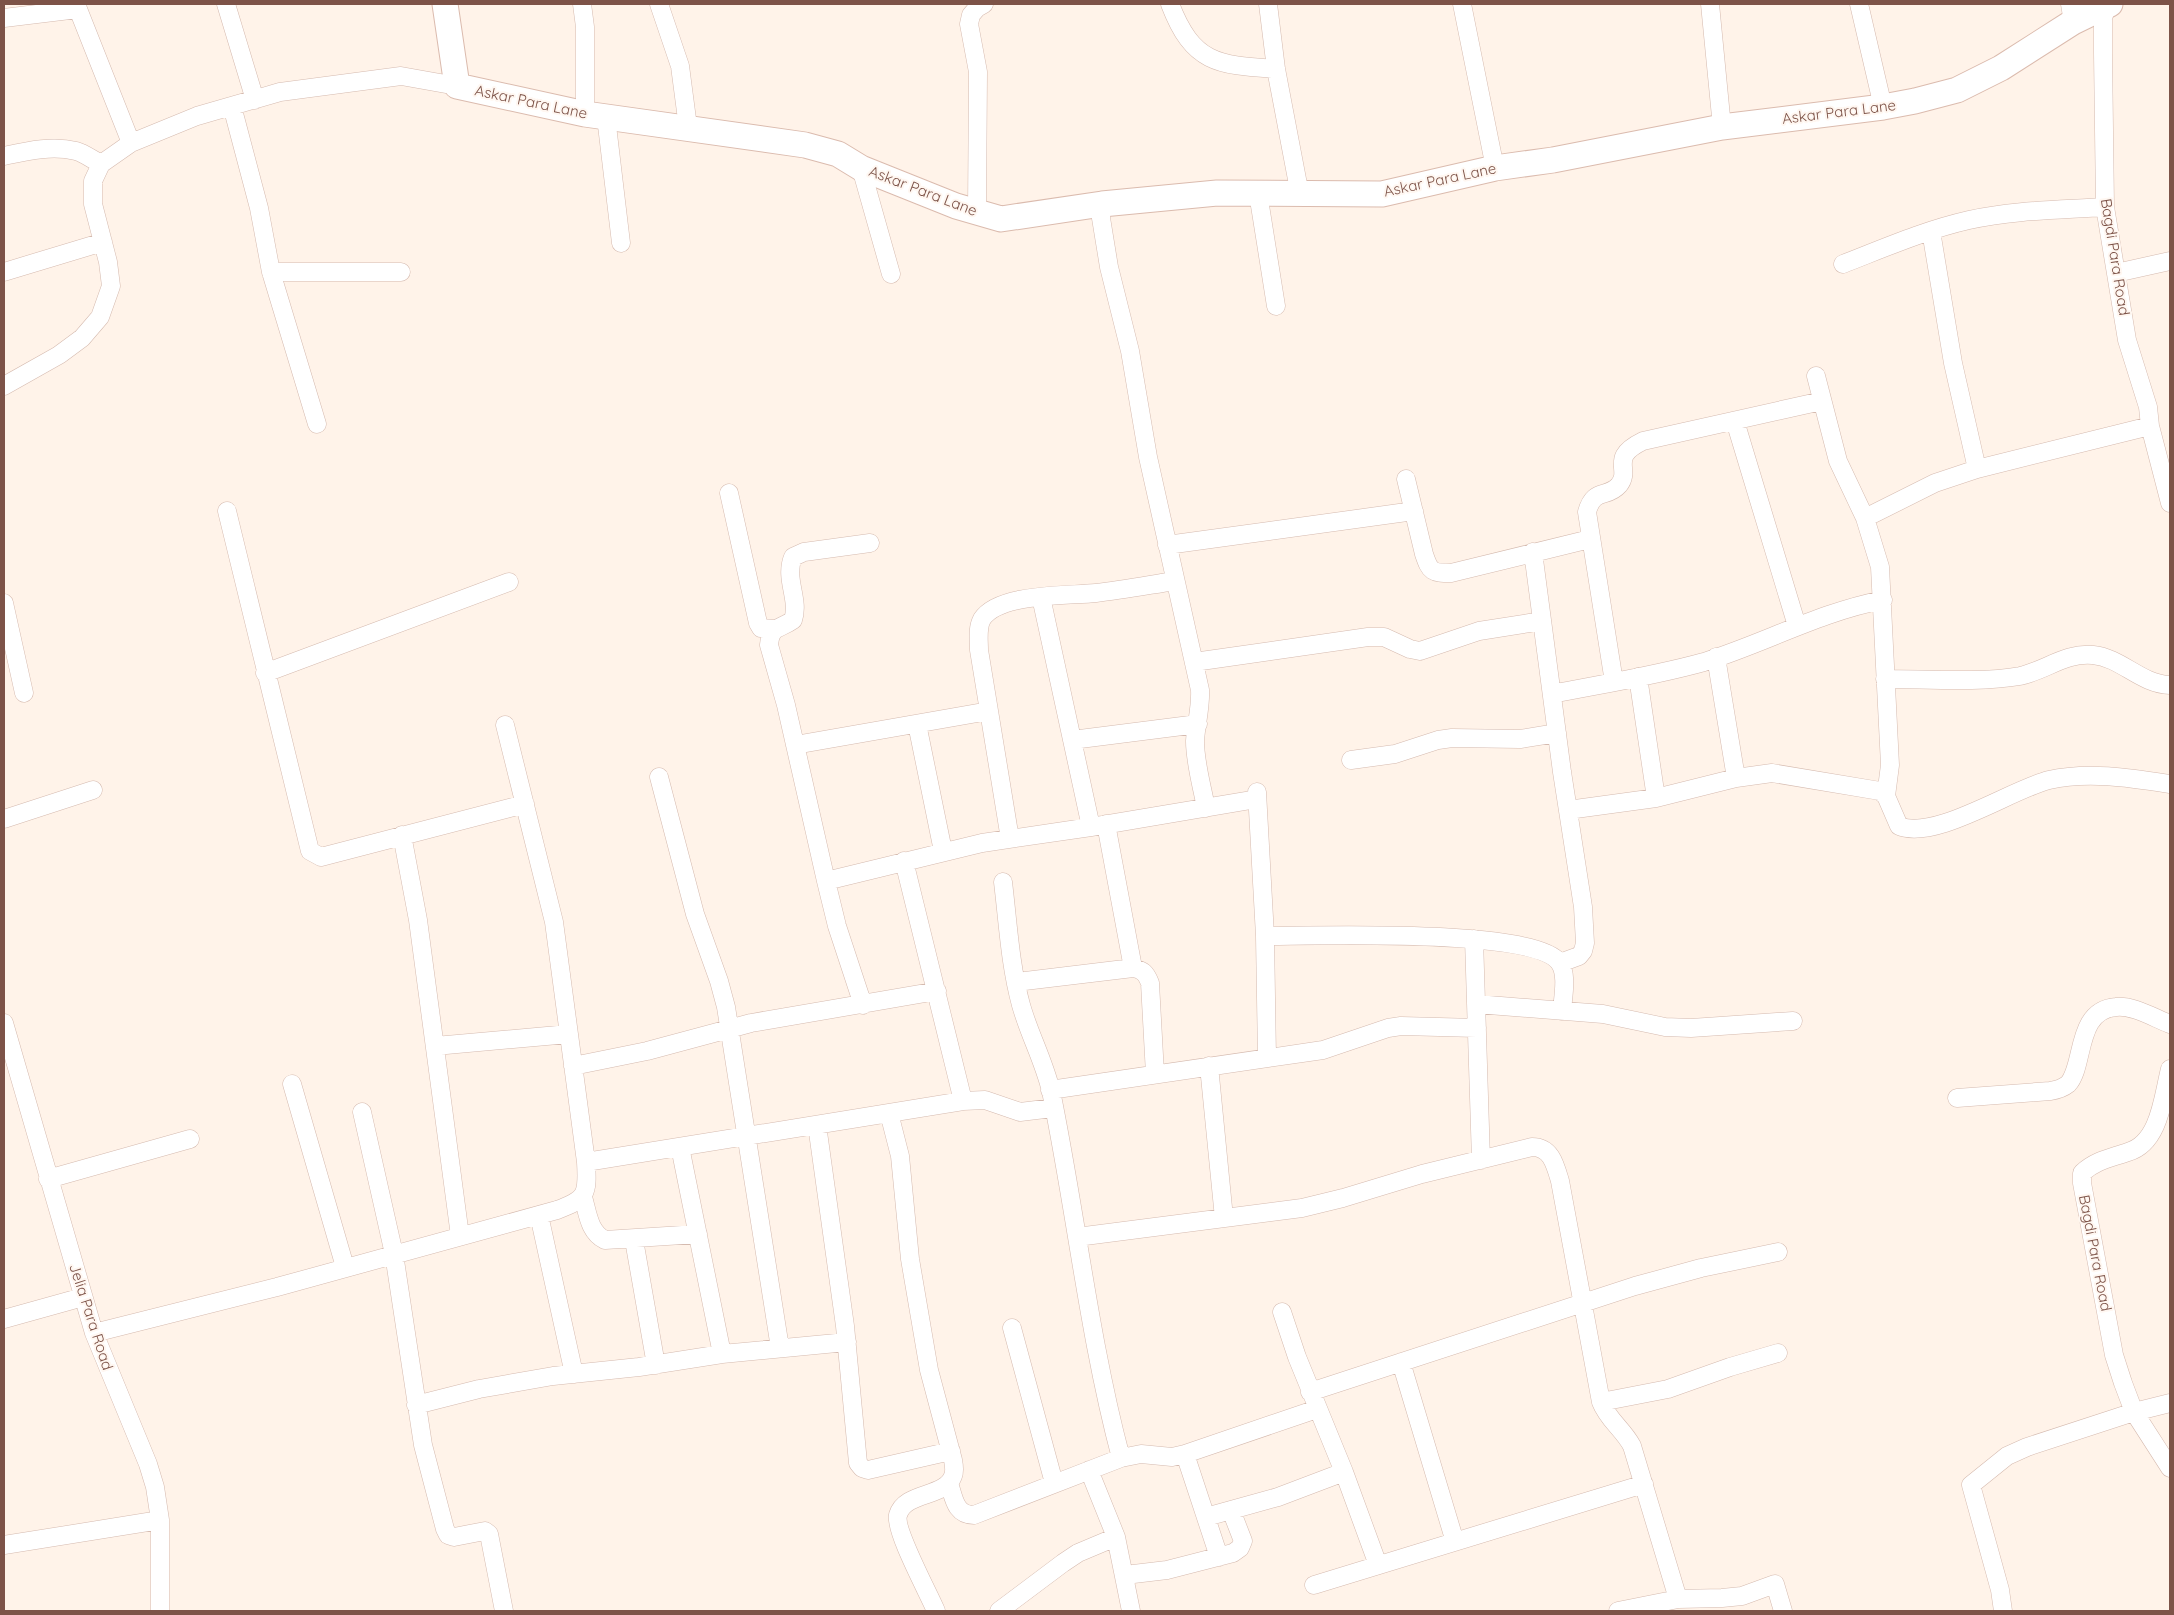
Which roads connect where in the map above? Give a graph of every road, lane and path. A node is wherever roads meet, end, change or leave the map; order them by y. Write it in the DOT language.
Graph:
graph roads {
  1 [pos="226,4"];
  2 [pos="445,4"];
  3 [pos="582,4"];
  4 [pos="659,4"];
  5 [pos="984,4"];
  6 [pos="1170,4"];
  7 [pos="1268,4"];
  8 [pos="1462,4"];
  9 [pos="1710,4"];
  10 [pos="1859,4"];
  11 [pos="2109,5"];
  12 [pos="77,6"];
  13 [pos="2072,13"];
  14 [pos="4,18"];
  15 [pos="1276,69"];
  16 [pos="457,86"];
  17 [pos="255,100"];
  18 [pos="232,106"];
  19 [pos="1883,107"];
  20 [pos="595,115"];
  21 [pos="688,127"];
  22 [pos="1722,127"];
  23 [pos="130,144"];
  24 [pos="4,156"];
  25 [pos="101,164"];
  26 [pos="861,168"];
  27 [pos="1495,168"];
  28 [pos="1258,194"];
  29 [pos="1300,194"];
  30 [pos="1102,204"];
  31 [pos="2105,207"];
  32 [pos="977,212"];
  33 [pos="1931,230"];
  34 [pos="103,242"];
  35 [pos="620,243"];
  36 [pos="2170,261"];
  37 [pos="1843,264"];
  38 [pos="4,272"];
  39 [pos="271,272"];
  40 [pos="401,272"];
  41 [pos="2116,272"];
  42 [pos="891,274"];
  43 [pos="1276,306"];
  44 [pos="1816,376"];
  45 [pos="4,386"];
  46 [pos="1822,401"];
  47 [pos="1735,421"];
  48 [pos="317,424"];
  49 [pos="2150,426"];
  50 [pos="1977,468"];
  51 [pos="1406,479"];
  52 [pos="729,493"];
  53 [pos="2170,502"];
  54 [pos="226,511"];
  55 [pos="1414,511"];
  56 [pos="1865,518"];
  57 [pos="1590,539"];
  58 [pos="870,543"];
  59 [pos="1167,545"];
  60 [pos="1533,552"];
  61 [pos="1175,581"];
  62 [pos="509,582"];
  63 [pos="1041,597"];
  64 [pos="1883,600"];
  65 [pos="4,603"];
  66 [pos="1542,621"];
  67 [pos="1797,626"];
  68 [pos="774,629"];
  69 [pos="1716,657"];
  70 [pos="1194,662"];
  71 [pos="265,673"];
  72 [pos="1638,677"];
  73 [pos="1886,679"];
  74 [pos="1614,682"];
  75 [pos="2170,686"];
  76 [pos="24,693"];
  77 [pos="1552,694"];
  78 [pos="989,712"];
  79 [pos="917,724"];
  80 [pos="1198,724"];
  81 [pos="505,725"];
  82 [pos="1557,733"];
  83 [pos="1072,740"];
  84 [pos="795,745"];
  85 [pos="1351,760"];
  86 [pos="659,777"];
  87 [pos="1736,778"];
  88 [pos="2170,784"];
  89 [pos="93,790"];
  90 [pos="1886,796"];
  91 [pos="1656,798"];
  92 [pos="525,804"];
  93 [pos="1206,808"];
  94 [pos="1568,810"];
  95 [pos="4,819"];
  96 [pos="1098,826"];
  97 [pos="402,835"];
  98 [pos="1010,839"];
  99 [pos="943,851"];
  100 [pos="904,861"];
  101 [pos="826,881"];
  102 [pos="1003,882"];
  103 [pos="1265,936"];
  104 [pos="1474,939"];
  105 [pos="1560,963"];
  106 [pos="1132,968"];
  107 [pos="1016,982"];
  108 [pos="936,992"];
  109 [pos="863,1004"];
  110 [pos="1476,1004"];
  111 [pos="1562,1011"];
  112 [pos="1793,1021"];
  113 [pos="4,1023"];
  114 [pos="2170,1024"];
  115 [pos="730,1028"];
  116 [pos="1477,1028"];
  117 [pos="569,1034"];
  118 [pos="435,1046"];
  119 [pos="1267,1058"];
  120 [pos="574,1066"];
  121 [pos="1209,1066"];
  122 [pos="2170,1069"];
  123 [pos="1155,1074"];
  124 [pos="292,1084"];
  125 [pos="1050,1090"];
  126 [pos="1957,1098"];
  127 [pos="963,1101"];
  128 [pos="1053,1108"];
  129 [pos="362,1112"];
  130 [pos="889,1113"];
  131 [pos="817,1125"];
  132 [pos="748,1137"];
  133 [pos="190,1139"];
  134 [pos="680,1147"];
  135 [pos="1481,1160"];
  136 [pos="586,1162"];
  137 [pos="48,1179"];
  138 [pos="583,1197"];
  139 [pos="539,1215"];
  140 [pos="1224,1218"];
  141 [pos="698,1234"];
  142 [pos="460,1236"];
  143 [pos="1077,1237"];
  144 [pos="634,1240"];
  145 [pos="1778,1252"];
  146 [pos="394,1254"];
  147 [pos="345,1267"];
  148 [pos="83,1296"];
  149 [pos="1582,1304"];
  150 [pos="1282,1312"];
  151 [pos="4,1319"];
  152 [pos="1012,1328"];
  153 [pos="94,1333"];
  154 [pos="847,1342"];
  155 [pos="780,1348"];
  156 [pos="1778,1353"];
  157 [pos="722,1354"];
  158 [pos="1401,1362"];
  159 [pos="656,1365"];
  160 [pos="574,1374"];
  161 [pos="1310,1392"];
  162 [pos="1601,1402"];
  163 [pos="2170,1403"];
  164 [pos="416,1405"];
  165 [pos="1317,1409"];
  166 [pos="2134,1412"];
  167 [pos="950,1451"];
  168 [pos="1185,1454"];
  169 [pos="1121,1458"];
  170 [pos="2170,1468"];
  171 [pos="1089,1470"];
  172 [pos="1344,1472"];
  173 [pos="949,1483"];
  174 [pos="1054,1484"];
  175 [pos="1644,1484"];
  176 [pos="1231,1510"];
  177 [pos="1206,1517"];
  178 [pos="160,1520"];
  179 [pos="1116,1537"];
  180 [pos="1454,1542"];
  181 [pos="4,1545"];
  182 [pos="1218,1557"];
  183 [pos="1378,1565"];
  184 [pos="1124,1575"];
  185 [pos="1314,1585"];
  186 [pos="1678,1599"];
  187 [pos="160,1611"];
  188 [pos="504,1611"];
  189 [pos="936,1611"];
  190 [pos="999,1611"];
  191 [pos="1130,1611"];
  192 [pos="1618,1611"];
  193 [pos="1783,1611"];
  194 [pos="2003,1611"];
  1 -- 17 [label="street"];
  2 -- 16 [label="street"];
  3 -- 20 [label="street"];
  4 -- 21 [label="street"];
  5 -- 32 [label="street"];
  6 -- 15 [label="street"];
  7 -- 15 [label="street"];
  8 -- 27 [label="street"];
  9 -- 22 [label="street"];
  10 -- 19 [label="street"];
  11 -- 13 [label="street, Askar Para Lane"];
  11 -- 31 [label="street, Bagdi Para Road"];
  12 -- 14 [label="street"];
  12 -- 23 [label="street"];
  13 -- 19 [label="street, Askar Para Lane"];
  15 -- 29 [label="street"];
  16 -- 17 [label="street, Askar Para Lane"];
  16 -- 20 [label="street, Askar Para Lane"];
  17 -- 18 [label="street, Askar Para Lane"];
  18 -- 23 [label="street, Askar Para Lane"];
  18 -- 39 [label="street"];
  19 -- 22 [label="street, Askar Para Lane"];
  20 -- 21 [label="street, Askar Para Lane"];
  20 -- 35 [label="street"];
  21 -- 26 [label="street, Askar Para Lane"];
  22 -- 27 [label="street, Askar Para Lane"];
  23 -- 25 [label="street, Askar Para Lane"];
  24 -- 25 [label="street"];
  25 -- 34 [label="street"];
  26 -- 32 [label="street, Askar Para Lane"];
  26 -- 42 [label="street"];
  27 -- 29 [label="street, Askar Para Lane"];
  28 -- 29 [label="street, Askar Para Lane"];
  28 -- 30 [label="street, Askar Para Lane"];
  28 -- 43 [label="street"];
  30 -- 32 [label="street, Askar Para Lane"];
  30 -- 59 [label="street"];
  31 -- 33 [label="street"];
  31 -- 41 [label="street, Bagdi Para Road"];
  33 -- 37 [label="street"];
  33 -- 50 [label="street"];
  34 -- 38 [label="street"];
  34 -- 45 [label="street"];
  36 -- 41 [label="street"];
  39 -- 40 [label="street"];
  39 -- 48 [label="street"];
  41 -- 49 [label="street, Bagdi Para Road"];
  44 -- 46 [label="street"];
  46 -- 47 [label="street"];
  46 -- 56 [label="street"];
  47 -- 57 [label="street"];
  47 -- 67 [label="street"];
  49 -- 50 [label="street"];
  49 -- 53 [label="street, Bagdi Para Road"];
  50 -- 56 [label="street"];
  51 -- 55 [label="street"];
  52 -- 68 [label="street"];
  54 -- 71 [label="street"];
  55 -- 59 [label="street"];
  55 -- 60 [label="street"];
  56 -- 64 [label="street"];
  57 -- 60 [label="street"];
  57 -- 74 [label="street"];
  58 -- 68 [label="street"];
  59 -- 61 [label="street"];
  60 -- 66 [label="street"];
  61 -- 63 [label="street"];
  61 -- 70 [label="street"];
  62 -- 71 [label="street"];
  63 -- 78 [label="street"];
  63 -- 83 [label="street"];
  64 -- 67 [label="street"];
  64 -- 73 [label="street"];
  65 -- 76 [label="street"];
  66 -- 70 [label="street"];
  66 -- 77 [label="street"];
  67 -- 69 [label="street"];
  68 -- 84 [label="street"];
  69 -- 72 [label="street"];
  69 -- 87 [label="street"];
  70 -- 80 [label="street"];
  71 -- 97 [label="street"];
  72 -- 74 [label="street"];
  72 -- 91 [label="street"];
  73 -- 75 [label="street"];
  73 -- 90 [label="street"];
  74 -- 77 [label="street"];
  77 -- 82 [label="street"];
  78 -- 79 [label="street"];
  78 -- 98 [label="street"];
  79 -- 84 [label="street"];
  79 -- 99 [label="street"];
  80 -- 83 [label="street"];
  80 -- 93 [label="street"];
  81 -- 92 [label="street"];
  82 -- 85 [label="street"];
  82 -- 94 [label="street"];
  83 -- 96 [label="street"];
  84 -- 101 [label="street"];
  86 -- 115 [label="street"];
  87 -- 90 [label="street"];
  87 -- 91 [label="street"];
  88 -- 90 [label="street"];
  89 -- 95 [label="street"];
  91 -- 94 [label="street"];
  92 -- 97 [label="street"];
  92 -- 117 [label="street"];
  93 -- 96 [label="street"];
  93 -- 103 [label="street"];
  94 -- 105 [label="street"];
  96 -- 98 [label="street"];
  96 -- 106 [label="street"];
  97 -- 118 [label="street"];
  98 -- 99 [label="street"];
  99 -- 100 [label="street"];
  100 -- 101 [label="street"];
  100 -- 108 [label="street"];
  101 -- 109 [label="street"];
  102 -- 107 [label="street"];
  103 -- 104 [label="street"];
  103 -- 119 [label="street"];
  104 -- 105 [label="street"];
  104 -- 110 [label="street"];
  105 -- 111 [label="street"];
  106 -- 107 [label="street"];
  106 -- 123 [label="street"];
  107 -- 125 [label="street"];
  108 -- 109 [label="street"];
  108 -- 127 [label="street"];
  109 -- 115 [label="street"];
  110 -- 111 [label="street"];
  110 -- 116 [label="street"];
  111 -- 112 [label="street"];
  113 -- 137 [label="street, Jelia Para Road"];
  114 -- 126 [label="street"];
  115 -- 120 [label="street"];
  115 -- 132 [label="street"];
  116 -- 119 [label="street"];
  116 -- 135 [label="street"];
  117 -- 118 [label="street"];
  117 -- 120 [label="street"];
  118 -- 142 [label="street"];
  119 -- 121 [label="street"];
  120 -- 136 [label="street"];
  121 -- 123 [label="street"];
  121 -- 140 [label="street"];
  122 -- 166 [label="street, Bagdi Para Road"];
  123 -- 125 [label="street"];
  124 -- 147 [label="street"];
  125 -- 128 [label="street"];
  127 -- 128 [label="street"];
  127 -- 130 [label="street"];
  128 -- 143 [label="street"];
  129 -- 146 [label="street"];
  130 -- 131 [label="street"];
  130 -- 167 [label="street"];
  131 -- 132 [label="street"];
  131 -- 154 [label="street"];
  132 -- 134 [label="street"];
  132 -- 155 [label="street"];
  133 -- 137 [label="street"];
  134 -- 136 [label="street"];
  134 -- 141 [label="street"];
  135 -- 140 [label="street"];
  135 -- 149 [label="street"];
  136 -- 138 [label="street"];
  137 -- 148 [label="street, Jelia Para Road"];
  138 -- 139 [label="street"];
  138 -- 144 [label="street"];
  139 -- 142 [label="street"];
  139 -- 160 [label="street"];
  140 -- 143 [label="street"];
  141 -- 144 [label="street"];
  141 -- 157 [label="street"];
  142 -- 146 [label="street"];
  143 -- 169 [label="street"];
  144 -- 159 [label="street"];
  145 -- 149 [label="street"];
  146 -- 147 [label="street"];
  146 -- 164 [label="street"];
  147 -- 153 [label="street"];
  148 -- 151 [label="street"];
  148 -- 153 [label="street, Jelia Para Road"];
  149 -- 158 [label="street"];
  149 -- 162 [label="street"];
  150 -- 161 [label="street"];
  152 -- 174 [label="street"];
  153 -- 178 [label="street, Jelia Para Road"];
  154 -- 155 [label="street"];
  154 -- 167 [label="street"];
  155 -- 157 [label="street"];
  156 -- 162 [label="street"];
  157 -- 159 [label="street"];
  158 -- 161 [label="street"];
  158 -- 180 [label="street"];
  159 -- 160 [label="street"];
  160 -- 164 [label="street"];
  161 -- 165 [label="street"];
  162 -- 175 [label="street"];
  163 -- 166 [label="street"];
  164 -- 188 [label="street"];
  165 -- 168 [label="street"];
  165 -- 172 [label="street"];
  166 -- 170 [label="street, Bagdi Para Road"];
  166 -- 194 [label="street"];
  167 -- 173 [label="street"];
  168 -- 169 [label="street"];
  168 -- 177 [label="street"];
  169 -- 171 [label="street"];
  171 -- 174 [label="street"];
  171 -- 179 [label="street"];
  172 -- 176 [label="street"];
  172 -- 183 [label="street"];
  173 -- 174 [label="street"];
  173 -- 189 [label="street"];
  175 -- 180 [label="street"];
  175 -- 186 [label="street"];
  176 -- 177 [label="street"];
  176 -- 182 [label="street"];
  177 -- 182 [label="street"];
  178 -- 181 [label="street"];
  178 -- 187 [label="street, Jelia Para Road"];
  179 -- 184 [label="street"];
  179 -- 190 [label="street"];
  180 -- 183 [label="street"];
  182 -- 184 [label="street"];
  183 -- 185 [label="street"];
  184 -- 191 [label="street"];
  186 -- 192 [label="street"];
  186 -- 193 [label="street"];
}
